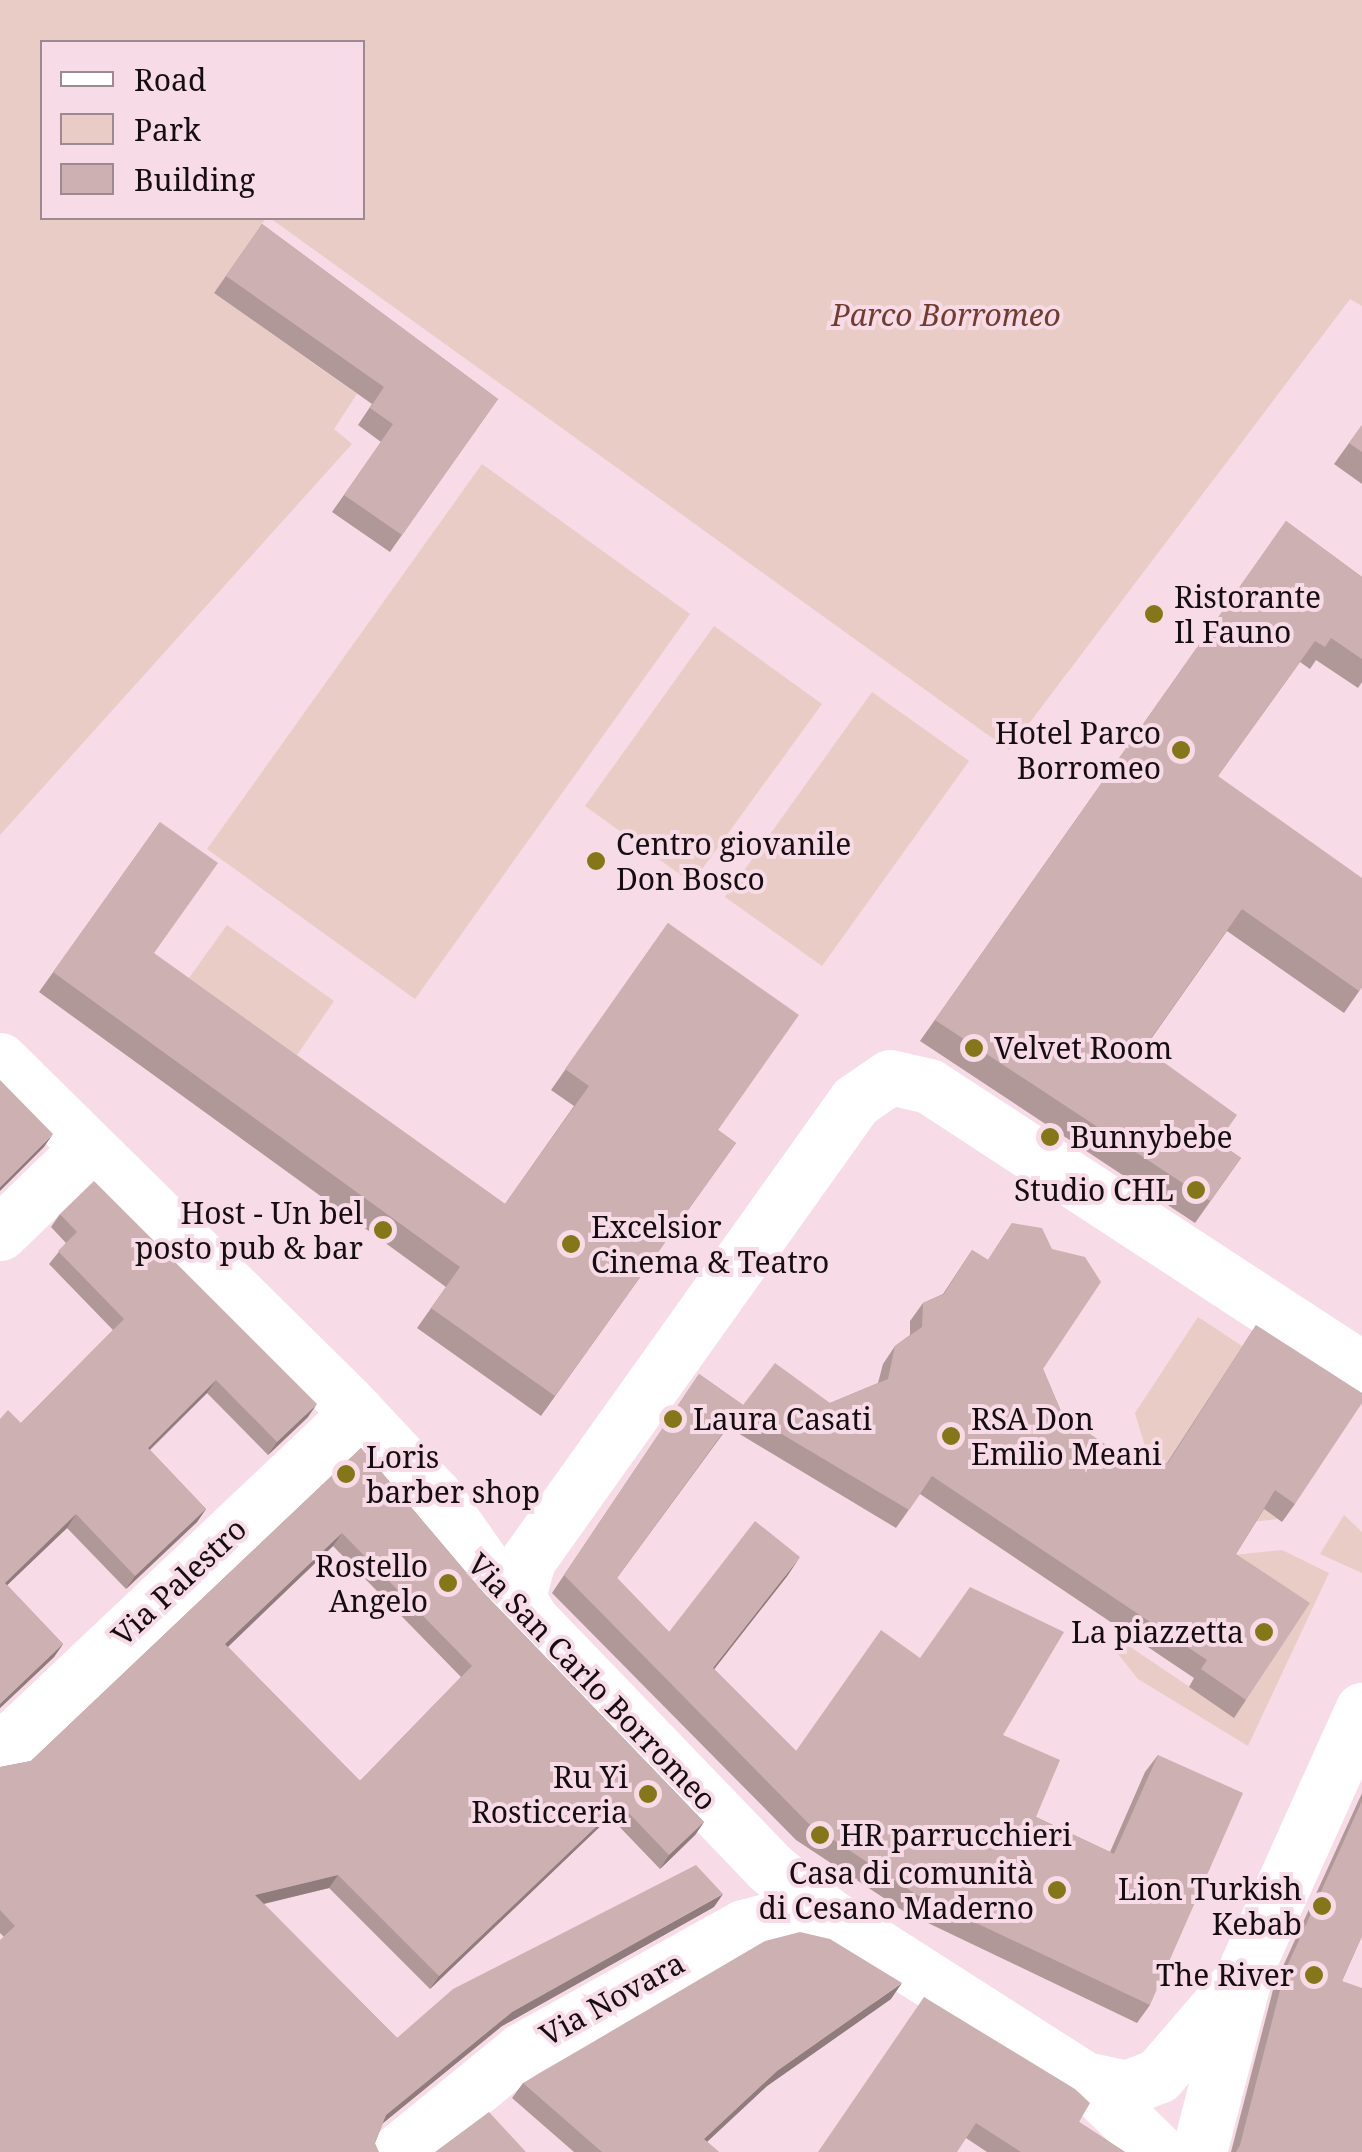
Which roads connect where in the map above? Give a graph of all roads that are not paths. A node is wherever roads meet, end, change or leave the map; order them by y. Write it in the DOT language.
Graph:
graph roads {
  1 [pos="0,1060"];
  2 [pos="88,1148"];
  3 [pos="0,1233"];
  4 [pos="1362,1370"];
  5 [pos="358,1413"];
  6 [pos="435,1496"];
  7 [pos="568,1508"];
  8 [pos="533,1623"];
  9 [pos="1362,1710"];
  10 [pos="8,1726"];
  11 [pos="854,1932"];
  12 [pos="1248,1966"];
  13 [pos="1084,2079"];
  14 [pos="397,2152"];
  15 [pos="1159,2152"];
  16 [pos="1200,2152"];
  1 -- 2 [label="street, Via San Carlo Borromeo"];
  2 -- 3 [label="street"];
  2 -- 5 [label="street, Via San Carlo Borromeo"];
  4 -- 7 [label="street"];
  5 -- 6 [label="street, Via San Carlo Borromeo"];
  5 -- 10 [label="street, Via Palestro"];
  6 -- 7 [label="street"];
  6 -- 8 [label="street, Via San Carlo Borromeo"];
  7 -- 8 [label="street"];
  8 -- 11 [label="street, Via San Carlo Borromeo"];
  9 -- 12 [label="street"];
  11 -- 13 [label="street, Via San Carlo Borromeo"];
  11 -- 14 [label="street, Via Novara"];
  12 -- 13 [label="street"];
  12 -- 16 [label="street"];
  13 -- 15 [label="street, Via San Carlo Borromeo"];
}
